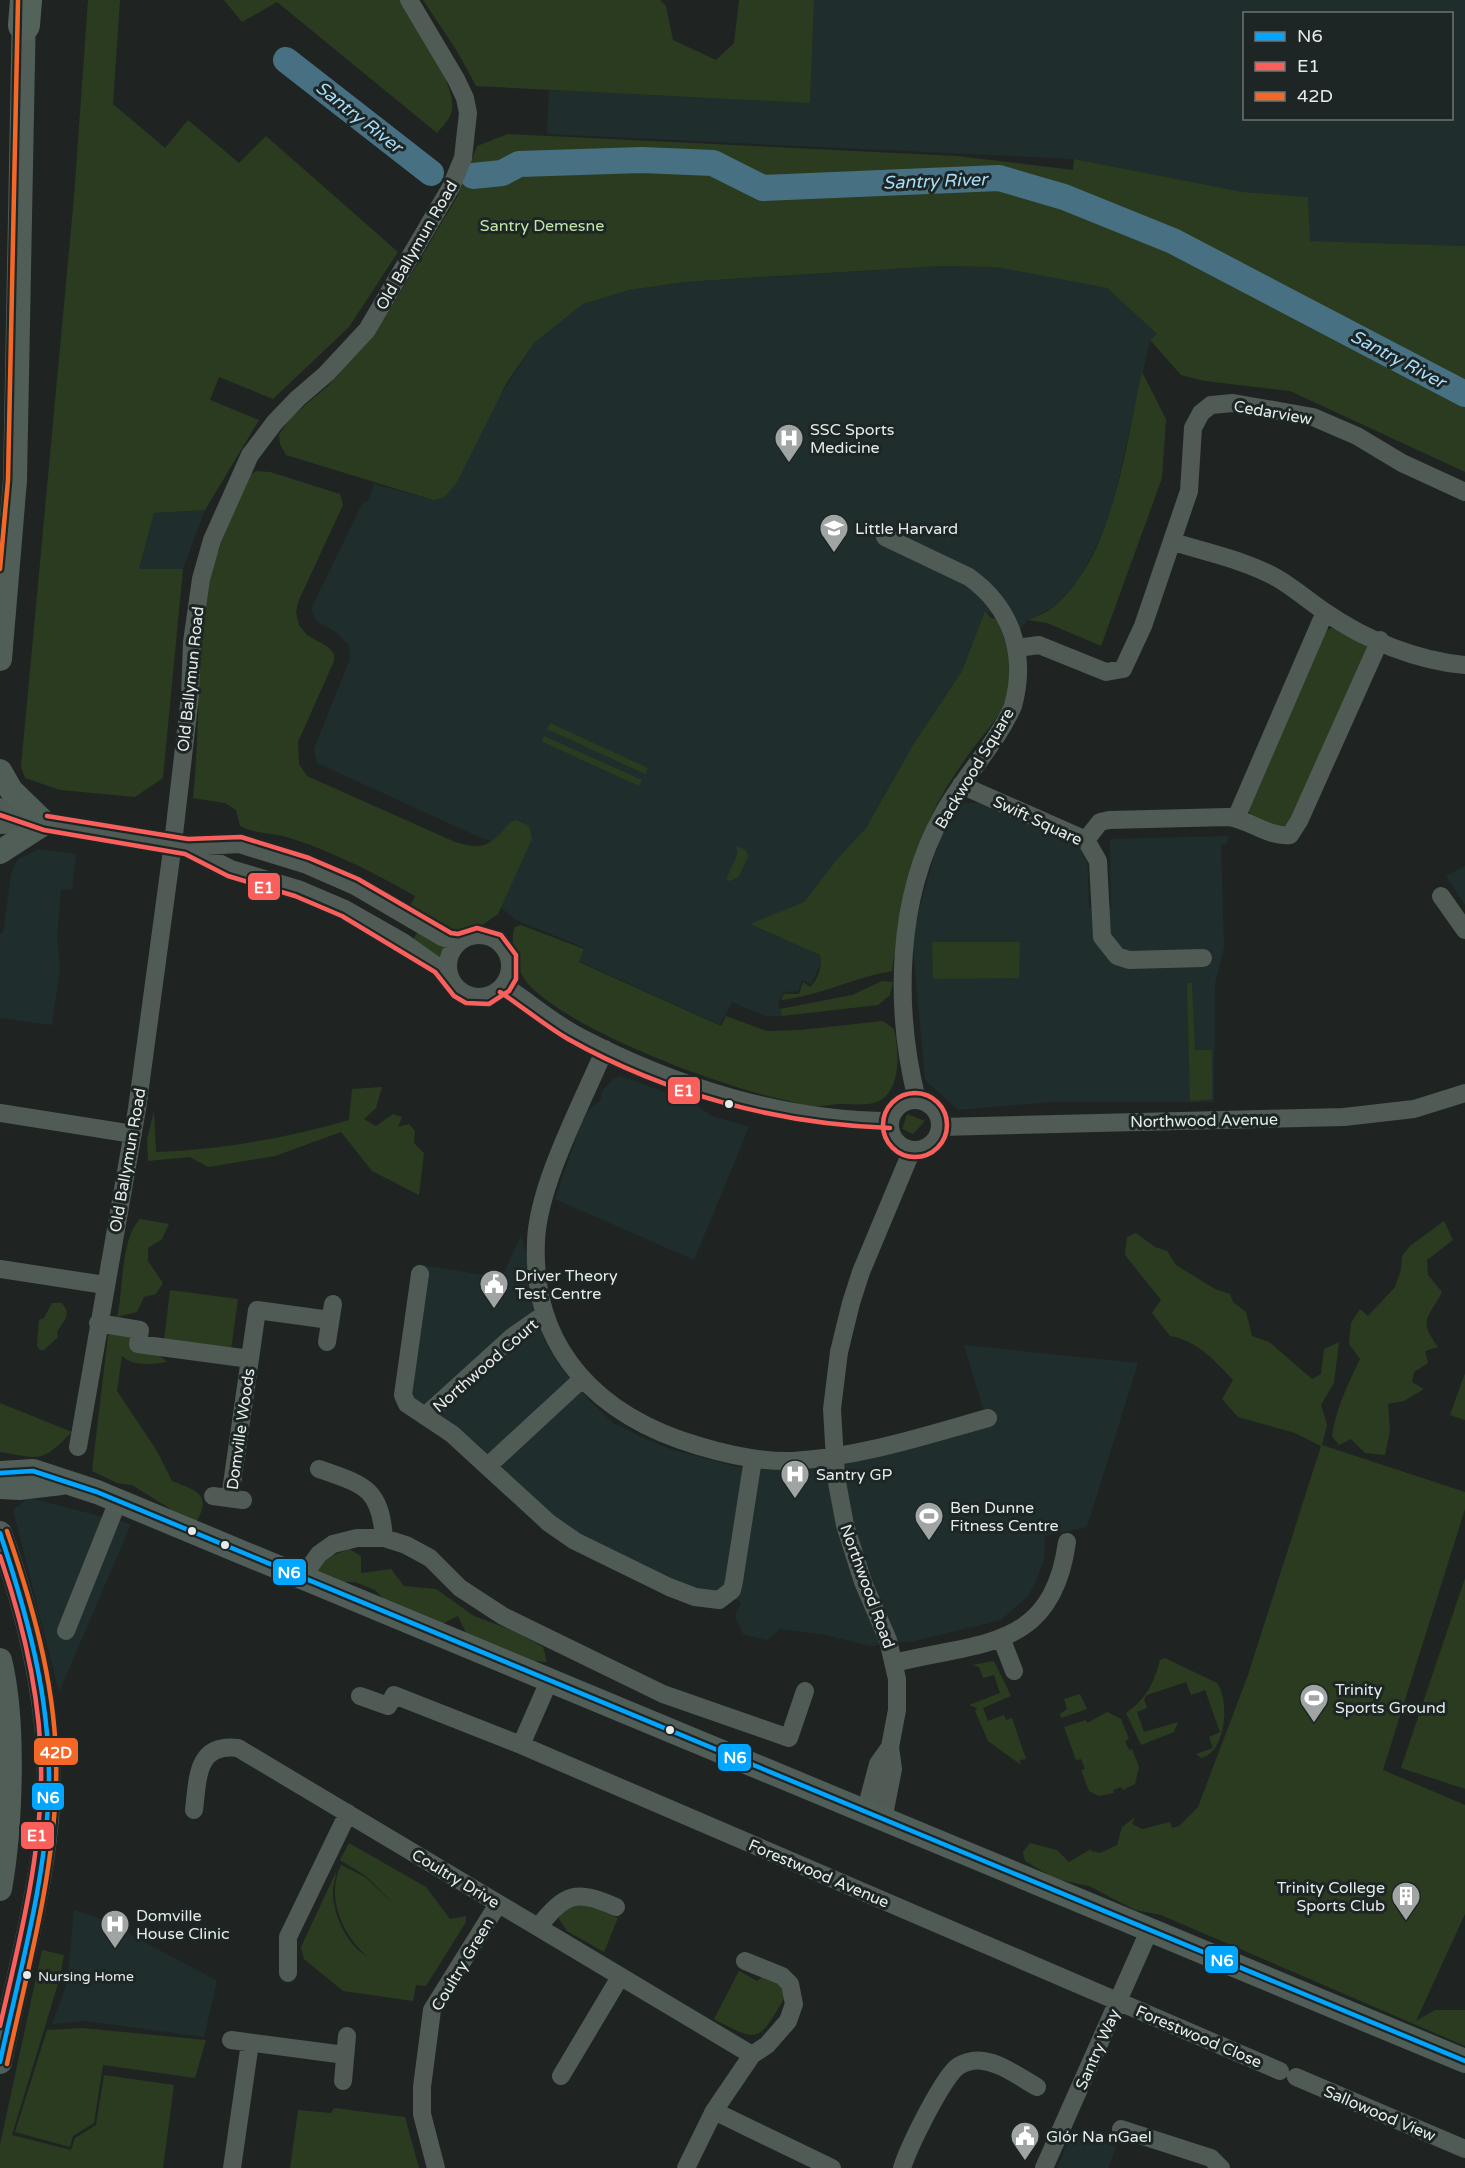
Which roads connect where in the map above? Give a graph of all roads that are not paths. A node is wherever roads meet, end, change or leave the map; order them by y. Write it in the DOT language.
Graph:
graph roads {
  1 [pos="409,0"];
  2 [pos="24,8"];
  3 [pos="5,480"];
  4 [pos="1465,492"];
  5 [pos="885,537"];
  6 [pos="1174,542"];
  7 [pos="1325,612"];
  8 [pos="1380,640"];
  9 [pos="1017,648"];
  10 [pos="0,659"];
  11 [pos="1465,664"];
  12 [pos="0,771"];
  13 [pos="961,785"];
  14 [pos="0,807"];
  15 [pos="1236,818"];
  16 [pos="45,823"];
  17 [pos="0,825"];
  18 [pos="1086,840"];
  19 [pos="179,845"];
  20 [pos="0,852"];
  21 [pos="1441,896"];
  22 [pos="1465,930"];
  23 [pos="459,942"];
  24 [pos="1203,958"];
  25 [pos="448,974"];
  26 [pos="504,986"];
  27 [pos="605,1049"];
  28 [pos="1465,1093"];
  29 [pos="917,1100"];
  30 [pos="0,1113"];
  31 [pos="890,1121"];
  32 [pos="940,1127"];
  33 [pos="132,1134"];
  34 [pos="912,1150"];
  35 [pos="0,1269"];
  36 [pos="420,1274"];
  37 [pos="105,1286"];
  38 [pos="545,1314"];
  39 [pos="98,1323"];
  40 [pos="327,1342"];
  41 [pos="250,1359"];
  42 [pos="582,1379"];
  43 [pos="425,1416"];
  44 [pos="988,1418"];
  45 [pos="78,1447"];
  46 [pos="834,1457"];
  47 [pos="753,1459"];
  48 [pos="489,1465"];
  49 [pos="319,1469"];
  50 [pos="0,1473"];
  51 [pos="67,1483"];
  52 [pos="0,1487"];
  53 [pos="229,1498"];
  54 [pos="118,1501"];
  55 [pos="0,1533"];
  56 [pos="384,1538"];
  57 [pos="1067,1542"];
  58 [pos="303,1576"];
  59 [pos="66,1631"];
  60 [pos="1002,1640"];
  61 [pos="0,1660"];
  62 [pos="894,1663"];
  63 [pos="1014,1671"];
  64 [pos="549,1681"];
  65 [pos="805,1691"];
  66 [pos="360,1696"];
  67 [pos="521,1745"];
  68 [pos="194,1810"];
  69 [pos="348,1813"];
  70 [pos="874,1816"];
  71 [pos="0,1889"];
  72 [pos="498,1904"];
  73 [pos="616,1907"];
  74 [pos="538,1927"];
  75 [pos="1149,1931"];
  76 [pos="746,1961"];
  77 [pos="288,1973"];
  78 [pos="620,1977"];
  79 [pos="1118,2002"];
  80 [pos="231,2040"];
  81 [pos="250,2043"];
  82 [pos="752,2055"];
  83 [pos="1465,2061"];
  84 [pos="0,2062"];
  85 [pos="1288,2074"];
  86 [pos="561,2076"];
  87 [pos="343,2081"];
  88 [pos="1037,2086"];
  89 [pos="714,2111"];
  90 [pos="1121,2129"];
  91 [pos="1465,2149"];
  92 [pos="232,2168"];
  93 [pos="436,2168"];
  94 [pos="686,2168"];
  95 [pos="832,2168"];
  96 [pos="902,2168"];
  97 [pos="1044,2168"];
  98 [pos="1221,2168"];
  1 -- 19 [label="street, Old Ballymun Road"];
  2 -- 3 [label="main road"];
  3 -- 10 [label="main road"];
  4 -- 6 [label="street, Cedarview"];
  5 -- 9 [label="street, Backwood Square"];
  6 -- 7 [label="street"];
  6 -- 9 [label="street, Cedarview"];
  7 -- 8 [label="street"];
  7 -- 15 [label="street"];
  8 -- 11 [label="street"];
  8 -- 15 [label="street"];
  9 -- 13 [label="street, Backwood Square"];
  12 -- 16 [label="main road"];
  13 -- 18 [label="street, Swift Square"];
  13 -- 29 [label="street, Backwood Square"];
  14 -- 16 [label="street"];
  15 -- 18 [label="street"];
  16 -- 17 [label="street"];
  16 -- 19 [label="street"];
  16 -- 20 [label="main road"];
  18 -- 24 [label="street, Swift Square"];
  19 -- 23 [label="street"];
  19 -- 25 [label="street"];
  19 -- 33 [label="street, Old Ballymun Road"];
  21 -- 22 [label="street"];
  23 -- 25 [label="street"];
  23 -- 26 [label="street"];
  25 -- 26 [label="street"];
  26 -- 27 [label="street"];
  27 -- 31 [label="street"];
  27 -- 38 [label="street"];
  28 -- 32 [label="street, Northwood Avenue"];
  29 -- 31 [label="street"];
  29 -- 32 [label="street"];
  30 -- 33 [label="street"];
  31 -- 34 [label="street"];
  32 -- 34 [label="street"];
  33 -- 37 [label="street, Old Ballymun Road"];
  34 -- 46 [label="street, Northwood Road"];
  35 -- 37 [label="street"];
  36 -- 43 [label="street, Northwood Court"];
  37 -- 39 [label="street, Old Ballymun Road"];
  38 -- 42 [label="street"];
  38 -- 43 [label="street, Northwood Court"];
  39 -- 41 [label="street, Domville Woods"];
  39 -- 45 [label="street, Old Ballymun Road"];
  40 -- 41 [label="street, Domville Woods"];
  41 -- 53 [label="street, Domville Woods"];
  42 -- 47 [label="street"];
  42 -- 48 [label="street"];
  43 -- 48 [label="street, Northwood Court"];
  44 -- 46 [label="street"];
  46 -- 47 [label="street"];
  46 -- 62 [label="street, Northwood Road"];
  47 -- 48 [label="street, Northwood Court"];
  49 -- 56 [label="street"];
  50 -- 51 [label="main road"];
  51 -- 52 [label="main road"];
  51 -- 54 [label="main road"];
  54 -- 58 [label="main road"];
  54 -- 59 [label="street"];
  55 -- 84 [label="main road"];
  56 -- 58 [label="street"];
  56 -- 65 [label="street"];
  57 -- 60 [label="street"];
  58 -- 64 [label="main road"];
  60 -- 62 [label="street"];
  60 -- 63 [label="street"];
  61 -- 71 [label="main road"];
  62 -- 70 [label="street, Northwood Road"];
  64 -- 67 [label="street"];
  64 -- 70 [label="main road"];
  66 -- 67 [label="street, Forestwood Avenue"];
  67 -- 79 [label="street, Forestwood Avenue"];
  68 -- 69 [label="street, Coultry Drive"];
  69 -- 72 [label="street, Coultry Drive"];
  69 -- 77 [label="street"];
  70 -- 75 [label="main road"];
  72 -- 74 [label="street, Coultry Drive"];
  72 -- 93 [label="street, Coultry Green"];
  73 -- 74 [label="street"];
  74 -- 78 [label="street, Coultry Drive"];
  75 -- 79 [label="street, Santry Way"];
  75 -- 83 [label="main road"];
  76 -- 82 [label="street"];
  78 -- 82 [label="street, Coultry Drive"];
  78 -- 86 [label="street"];
  79 -- 85 [label="street, Forestwood Close"];
  79 -- 97 [label="street, Santry Way"];
  80 -- 81 [label="street"];
  81 -- 87 [label="street"];
  81 -- 92 [label="street"];
  82 -- 89 [label="street"];
  85 -- 91 [label="street, Sallowood View"];
  88 -- 96 [label="street"];
  89 -- 94 [label="street"];
  89 -- 95 [label="street"];
  90 -- 98 [label="street"];
}
